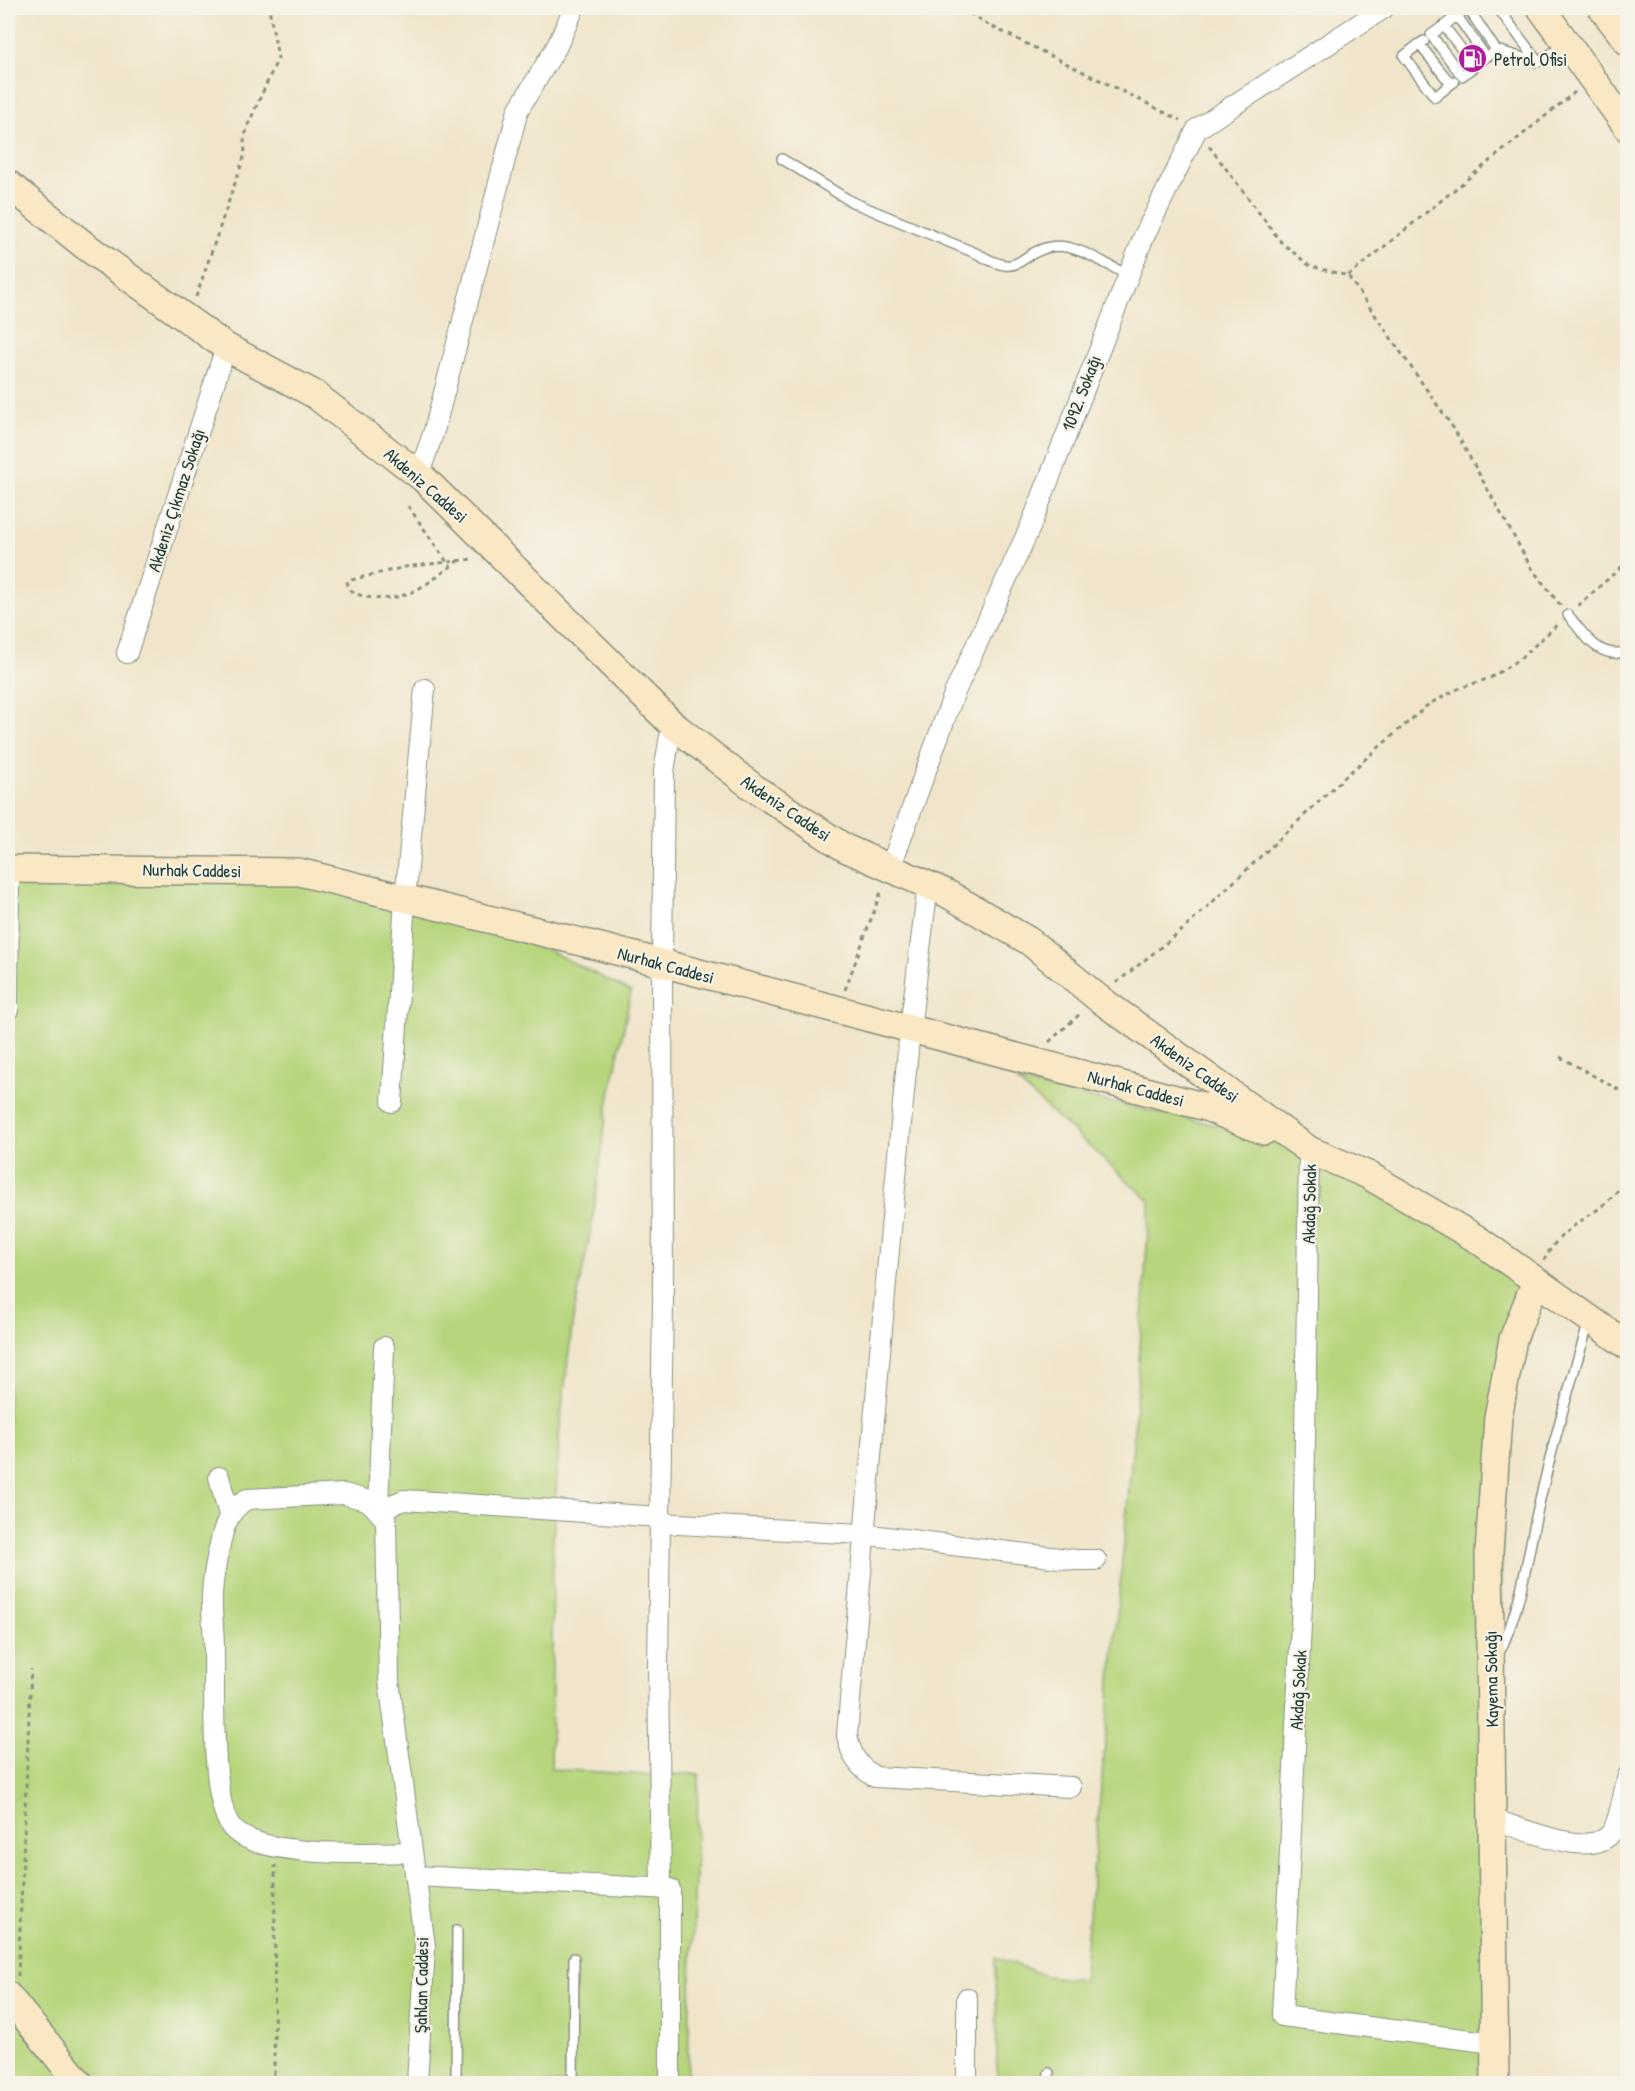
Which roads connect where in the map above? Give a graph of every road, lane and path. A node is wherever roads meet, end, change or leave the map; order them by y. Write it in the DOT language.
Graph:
graph roads {
  1 [pos="269,8"];
  2 [pos="574,8"];
  3 [pos="962,8"];
  4 [pos="1384,8"];
  5 [pos="1468,8"];
  6 [pos="1498,8"];
  7 [pos="1541,8"];
  8 [pos="1602,8"];
  9 [pos="1457,16"];
  10 [pos="1444,26"];
  11 [pos="1431,35"];
  12 [pos="1628,42"];
  13 [pos="1419,44"];
  14 [pos="1567,44"];
  15 [pos="1496,50"];
  16 [pos="1486,57"];
  17 [pos="1538,62"];
  18 [pos="1475,67"];
  19 [pos="1462,76"];
  20 [pos="1592,79"];
  21 [pos="1451,84"];
  22 [pos="1628,128"];
  23 [pos="1197,129"];
  24 [pos="782,159"];
  25 [pos="8,184"];
  26 [pos="1128,275"];
  27 [pos="1348,276"];
  28 [pos="189,319"];
  29 [pos="226,347"];
  30 [pos="418,474"];
  31 [pos="408,506"];
  32 [pos="1628,561"];
  33 [pos="447,562"];
  34 [pos="1568,615"];
  35 [pos="1628,651"];
  36 [pos="127,653"];
  37 [pos="425,689"];
  38 [pos="672,724"];
  39 [pos="890,868"];
  40 [pos="8,870"];
  41 [pos="928,885"];
  42 [pos="405,899"];
  43 [pos="662,964"];
  44 [pos="1098,998"];
  45 [pos="8,1010"];
  46 [pos="838,1011"];
  47 [pos="910,1029"];
  48 [pos="1560,1057"];
  49 [pos="1030,1059"];
  50 [pos="1628,1095"];
  51 [pos="392,1102"];
  52 [pos="1310,1150"];
  53 [pos="1628,1180"];
  54 [pos="1536,1281"];
  55 [pos="1590,1320"];
  56 [pos="1628,1346"];
  57 [pos="384,1347"];
  58 [pos="219,1477"];
  59 [pos="378,1510"];
  60 [pos="229,1515"];
  61 [pos="660,1520"];
  62 [pos="862,1534"];
  63 [pos="1096,1560"];
  64 [pos="31,1669"];
  65 [pos="1491,1669"];
  66 [pos="1628,1776"];
  67 [pos="1071,1786"];
  68 [pos="1491,1820"];
  69 [pos="275,1846"];
  70 [pos="412,1852"];
  71 [pos="415,1876"];
  72 [pos="661,1889"];
  73 [pos="457,1930"];
  74 [pos="574,1958"];
  75 [pos="967,1998"];
  76 [pos="12,2001"];
  77 [pos="1494,2043"];
  78 [pos="80,2084"];
  79 [pos="274,2084"];
  80 [pos="417,2084"];
  81 [pos="456,2084"];
  82 [pos="573,2084"];
  83 [pos="670,2084"];
  84 [pos="967,2084"];
  85 [pos="1495,2084"];
  1 -- 28 [label="path"];
  2 -- 30 [label="street"];
  3 -- 23 [label="path"];
  4 -- 23 [label="street"];
  5 -- 9 [label="lane"];
  5 -- 15 [label="lane"];
  6 -- 17 [label="lane"];
  7 -- 14 [label="street"];
  8 -- 12 [label="street"];
  9 -- 10 [label="lane"];
  9 -- 16 [label="lane"];
  10 -- 11 [label="lane"];
  10 -- 18 [label="lane"];
  11 -- 13 [label="lane"];
  11 -- 19 [label="lane"];
  13 -- 21 [label="lane"];
  13 -- 21 [label="lane"];
  14 -- 17 [label="lane"];
  14 -- 20 [label="street"];
  15 -- 16 [label="lane"];
  15 -- 17 [label="lane"];
  16 -- 18 [label="lane"];
  18 -- 19 [label="lane"];
  19 -- 21 [label="lane"];
  20 -- 22 [label="street"];
  20 -- 27 [label="path"];
  23 -- 26 [label="street, 1092. Sokağı"];
  23 -- 27 [label="path"];
  24 -- 26 [label="lane"];
  25 -- 28 [label="street, Akdeniz Caddesi"];
  26 -- 39 [label="street, 1092. Sokağı"];
  27 -- 34 [label="path"];
  28 -- 29 [label="street, Akdeniz Caddesi"];
  29 -- 30 [label="street, Akdeniz Caddesi"];
  29 -- 36 [label="street, Akdeniz Çıkmaz Sokağı"];
  30 -- 38 [label="street, Akdeniz Caddesi"];
  31 -- 33 [label="path"];
  32 -- 34 [label="path"];
  33 -- 33 [label="path"];
  34 -- 35 [label="lane"];
  34 -- 44 [label="path"];
  37 -- 42 [label="street"];
  38 -- 39 [label="street, Akdeniz Caddesi"];
  38 -- 43 [label="street"];
  39 -- 41 [label="street, Akdeniz Caddesi"];
  39 -- 46 [label="path"];
  40 -- 42 [label="street, Nurhak Caddesi"];
  40 -- 45 [label="street"];
  41 -- 44 [label="street, Akdeniz Caddesi"];
  41 -- 47 [label="street"];
  42 -- 43 [label="street, Nurhak Caddesi"];
  42 -- 51 [label="street"];
  43 -- 46 [label="street, Nurhak Caddesi"];
  43 -- 61 [label="street"];
  44 -- 49 [label="path"];
  44 -- 52 [label="street, Akdeniz Caddesi"];
  46 -- 47 [label="street, Nurhak Caddesi"];
  47 -- 49 [label="street, Nurhak Caddesi"];
  47 -- 62 [label="street"];
  48 -- 50 [label="path"];
  49 -- 52 [label="street, Nurhak Caddesi"];
  52 -- 54 [label="street, Akdeniz Caddesi"];
  52 -- 77 [label="street, Akdağ Sokak"];
  53 -- 54 [label="path"];
  54 -- 55 [label="street, Akdeniz Caddesi"];
  54 -- 65 [label="street, Kayema Sokağı"];
  55 -- 56 [label="street, Akdeniz Caddesi"];
  55 -- 65 [label="lane"];
  57 -- 59 [label="street, Şahlan Caddesi"];
  58 -- 60 [label="street"];
  59 -- 60 [label="street"];
  59 -- 61 [label="street"];
  59 -- 70 [label="street, Şahlan Caddesi"];
  60 -- 69 [label="street"];
  61 -- 62 [label="street"];
  61 -- 72 [label="street"];
  62 -- 63 [label="street"];
  62 -- 67 [label="street"];
  64 -- 76 [label="path"];
  65 -- 68 [label="street, Kayema Sokağı"];
  66 -- 68 [label="street"];
  68 -- 77 [label="street, Kayema Sokağı"];
  69 -- 70 [label="street"];
  69 -- 79 [label="path"];
  70 -- 71 [label="street, Şahlan Caddesi"];
  71 -- 72 [label="street"];
  71 -- 80 [label="street, Şahlan Caddesi"];
  72 -- 83 [label="street"];
  73 -- 81 [label="lane"];
  74 -- 82 [label="lane"];
  75 -- 84 [label="street"];
  76 -- 78 [label="street"];
  77 -- 85 [label="street, Kayema Sokağı"];
}
